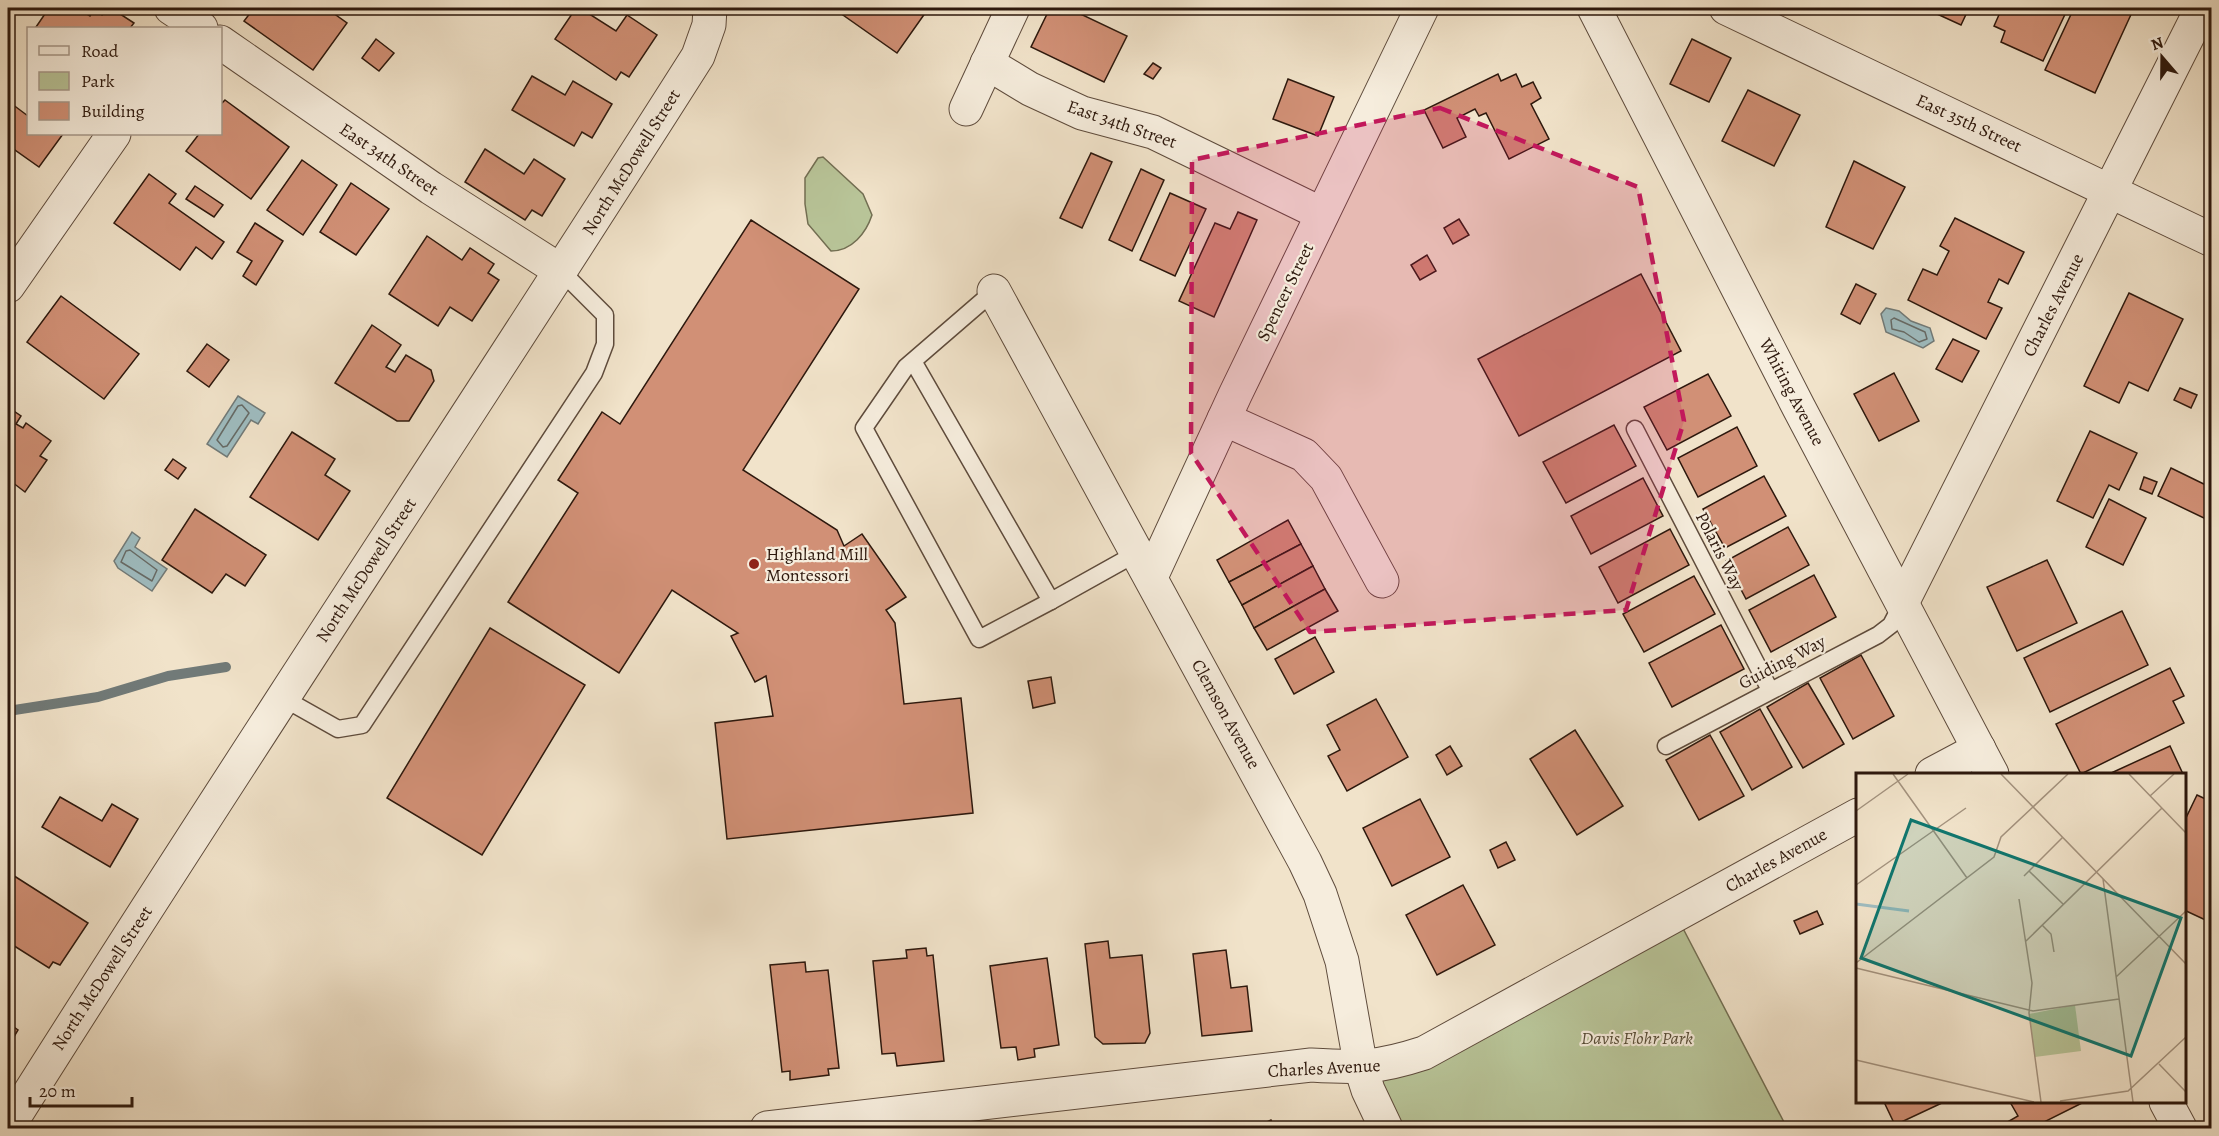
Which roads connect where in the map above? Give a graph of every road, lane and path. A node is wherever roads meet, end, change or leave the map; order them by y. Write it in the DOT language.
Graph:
graph roads {
  1 [pos="710,8"];
  2 [pos="1013,8"];
  3 [pos="1422,8"];
  4 [pos="1594,8"];
  5 [pos="1726,8"];
  6 [pos="2202,8"];
  7 [pos="222,43"];
  8 [pos="987,63"];
  9 [pos="966,109"];
  10 [pos="113,135"];
  11 [pos="2111,191"];
  12 [pos="1322,214"];
  13 [pos="2211,240"];
  14 [pos="561,271"];
  15 [pos="8,286"];
  16 [pos="994,291"];
  17 [pos="913,362"];
  18 [pos="1224,419"];
  19 [pos="1635,429"];
  20 [pos="1144,565"];
  21 [pos="1382,581"];
  22 [pos="1051,601"];
  23 [pos="1903,601"];
  24 [pos="1770,690"];
  25 [pos="283,698"];
  26 [pos="1666,746"];
  27 [pos="1985,762"];
  28 [pos="1936,773"];
  29 [pos="1856,816"];
  30 [pos="1361,1068"];
  31 [pos="2167,1103"];
  32 [pos="8,1127"];
  33 [pos="766,1128"];
  34 [pos="1386,1128"];
  35 [pos="2180,1128"];
  1 -- 14 [label="street, North McDowell Street"];
  2 -- 8 [label="street"];
  3 -- 12 [label="street, Spencer Street"];
  4 -- 23 [label="street, Whiting Avenue"];
  5 -- 11 [label="street, East 35th Street"];
  6 -- 11 [label="street, Charles Avenue"];
  7 -- 14 [label="street, East 34th Street"];
  8 -- 9 [label="street"];
  8 -- 12 [label="street, East 34th Street"];
  10 -- 15 [label="street"];
  11 -- 13 [label="street, East 35th Street"];
  11 -- 23 [label="street, Charles Avenue"];
  12 -- 18 [label="street, Spencer Street"];
  14 -- 25 [label="street, North McDowell Street"];
  14 -- 25 [label="lane"];
  16 -- 17 [label="lane"];
  16 -- 20 [label="street, Clemson Avenue"];
  17 -- 22 [label="lane"];
  17 -- 22 [label="lane"];
  18 -- 20 [label="street, Spencer Street"];
  18 -- 21 [label="street"];
  19 -- 24 [label="lane, Polaris Way"];
  20 -- 22 [label="lane"];
  20 -- 30 [label="street, Clemson Avenue"];
  23 -- 24 [label="lane, Guiding Way"];
  23 -- 27 [label="street, Whiting Avenue"];
  24 -- 26 [label="lane, Guiding Way"];
  25 -- 32 [label="street, North McDowell Street"];
  27 -- 28 [label="street"];
  29 -- 30 [label="street, Charles Avenue"];
  30 -- 33 [label="street, Charles Avenue"];
  30 -- 34 [label="street, Clemson Avenue"];
  31 -- 35 [label="street"];
}
